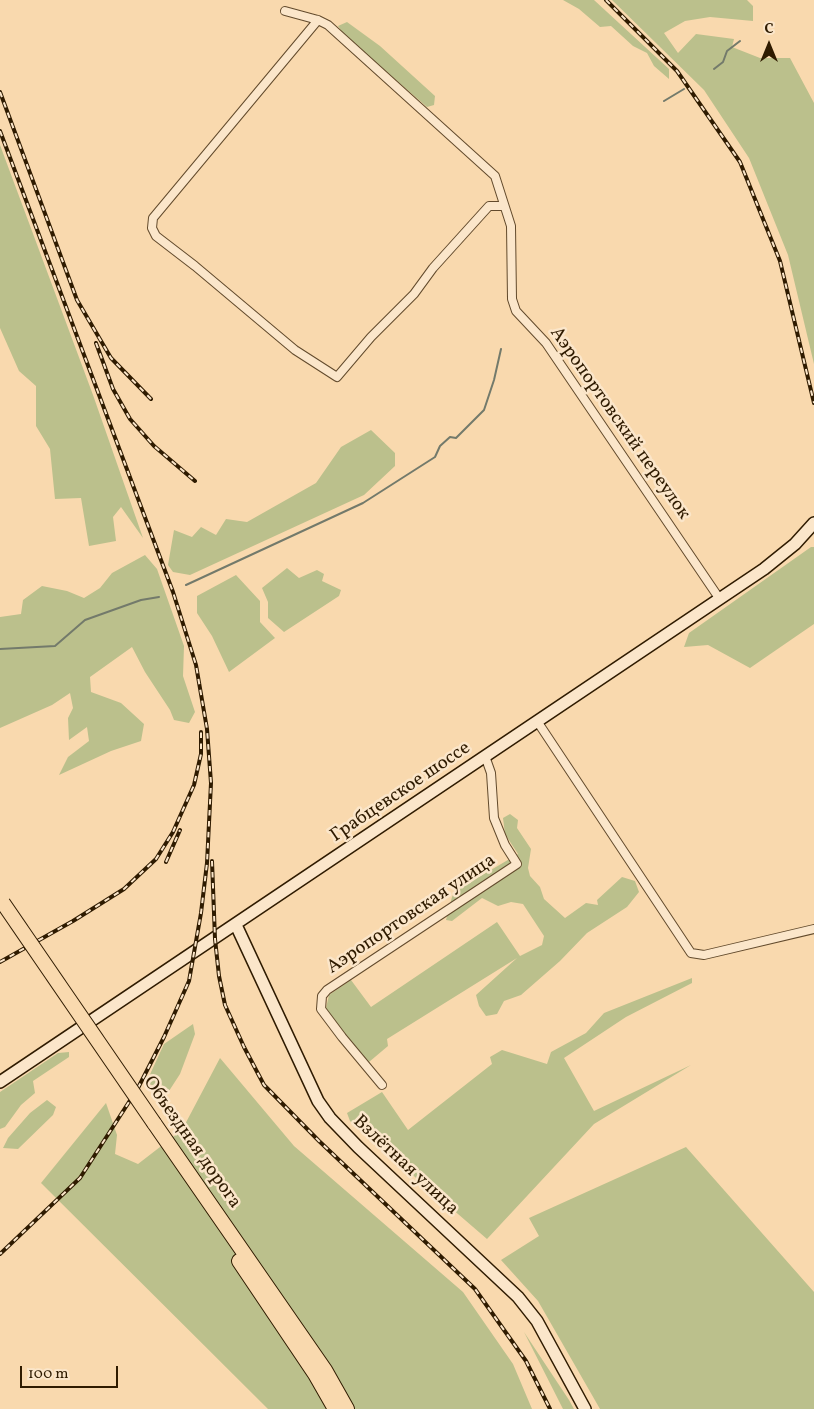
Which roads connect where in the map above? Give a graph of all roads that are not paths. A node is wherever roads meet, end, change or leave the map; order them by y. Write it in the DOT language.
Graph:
graph roads {
  1 [pos="285,11"];
  2 [pos="318,20"];
  3 [pos="504,206"];
  4 [pos="814,523"];
  5 [pos="719,598"];
  6 [pos="537,722"];
  7 [pos="485,756"];
  8 [pos="1,906"];
  9 [pos="236,924"];
  10 [pos="814,929"];
  11 [pos="0,1082"];
  12 [pos="382,1085"];
  13 [pos="151,1124"];
  14 [pos="335,1409"];
  15 [pos="347,1409"];
  16 [pos="585,1409"];
  1 -- 2 [label="street, Аэропортовский переулок"];
  2 -- 3 [label="street, Аэропортовский переулок"];
  2 -- 3 [label="street"];
  3 -- 5 [label="street, Аэропортовский переулок"];
  4 -- 5 [label="main road, Грабцевское шоссе"];
  5 -- 6 [label="main road, Грабцевское шоссе"];
  6 -- 7 [label="main road, Грабцевское шоссе"];
  6 -- 10 [label="street"];
  7 -- 9 [label="main road, Грабцевское шоссе"];
  7 -- 12 [label="street, Аэропортовская улица"];
  8 -- 13 [label="highway, Объездная дорога"];
  9 -- 11 [label="main road, Грабцевское шоссе"];
  9 -- 16 [label="main road, Взлётная улица"];
  13 -- 14 [label="highway, Объездная дорога"];
  13 -- 15 [label="highway, Объездная дорога"];
}
